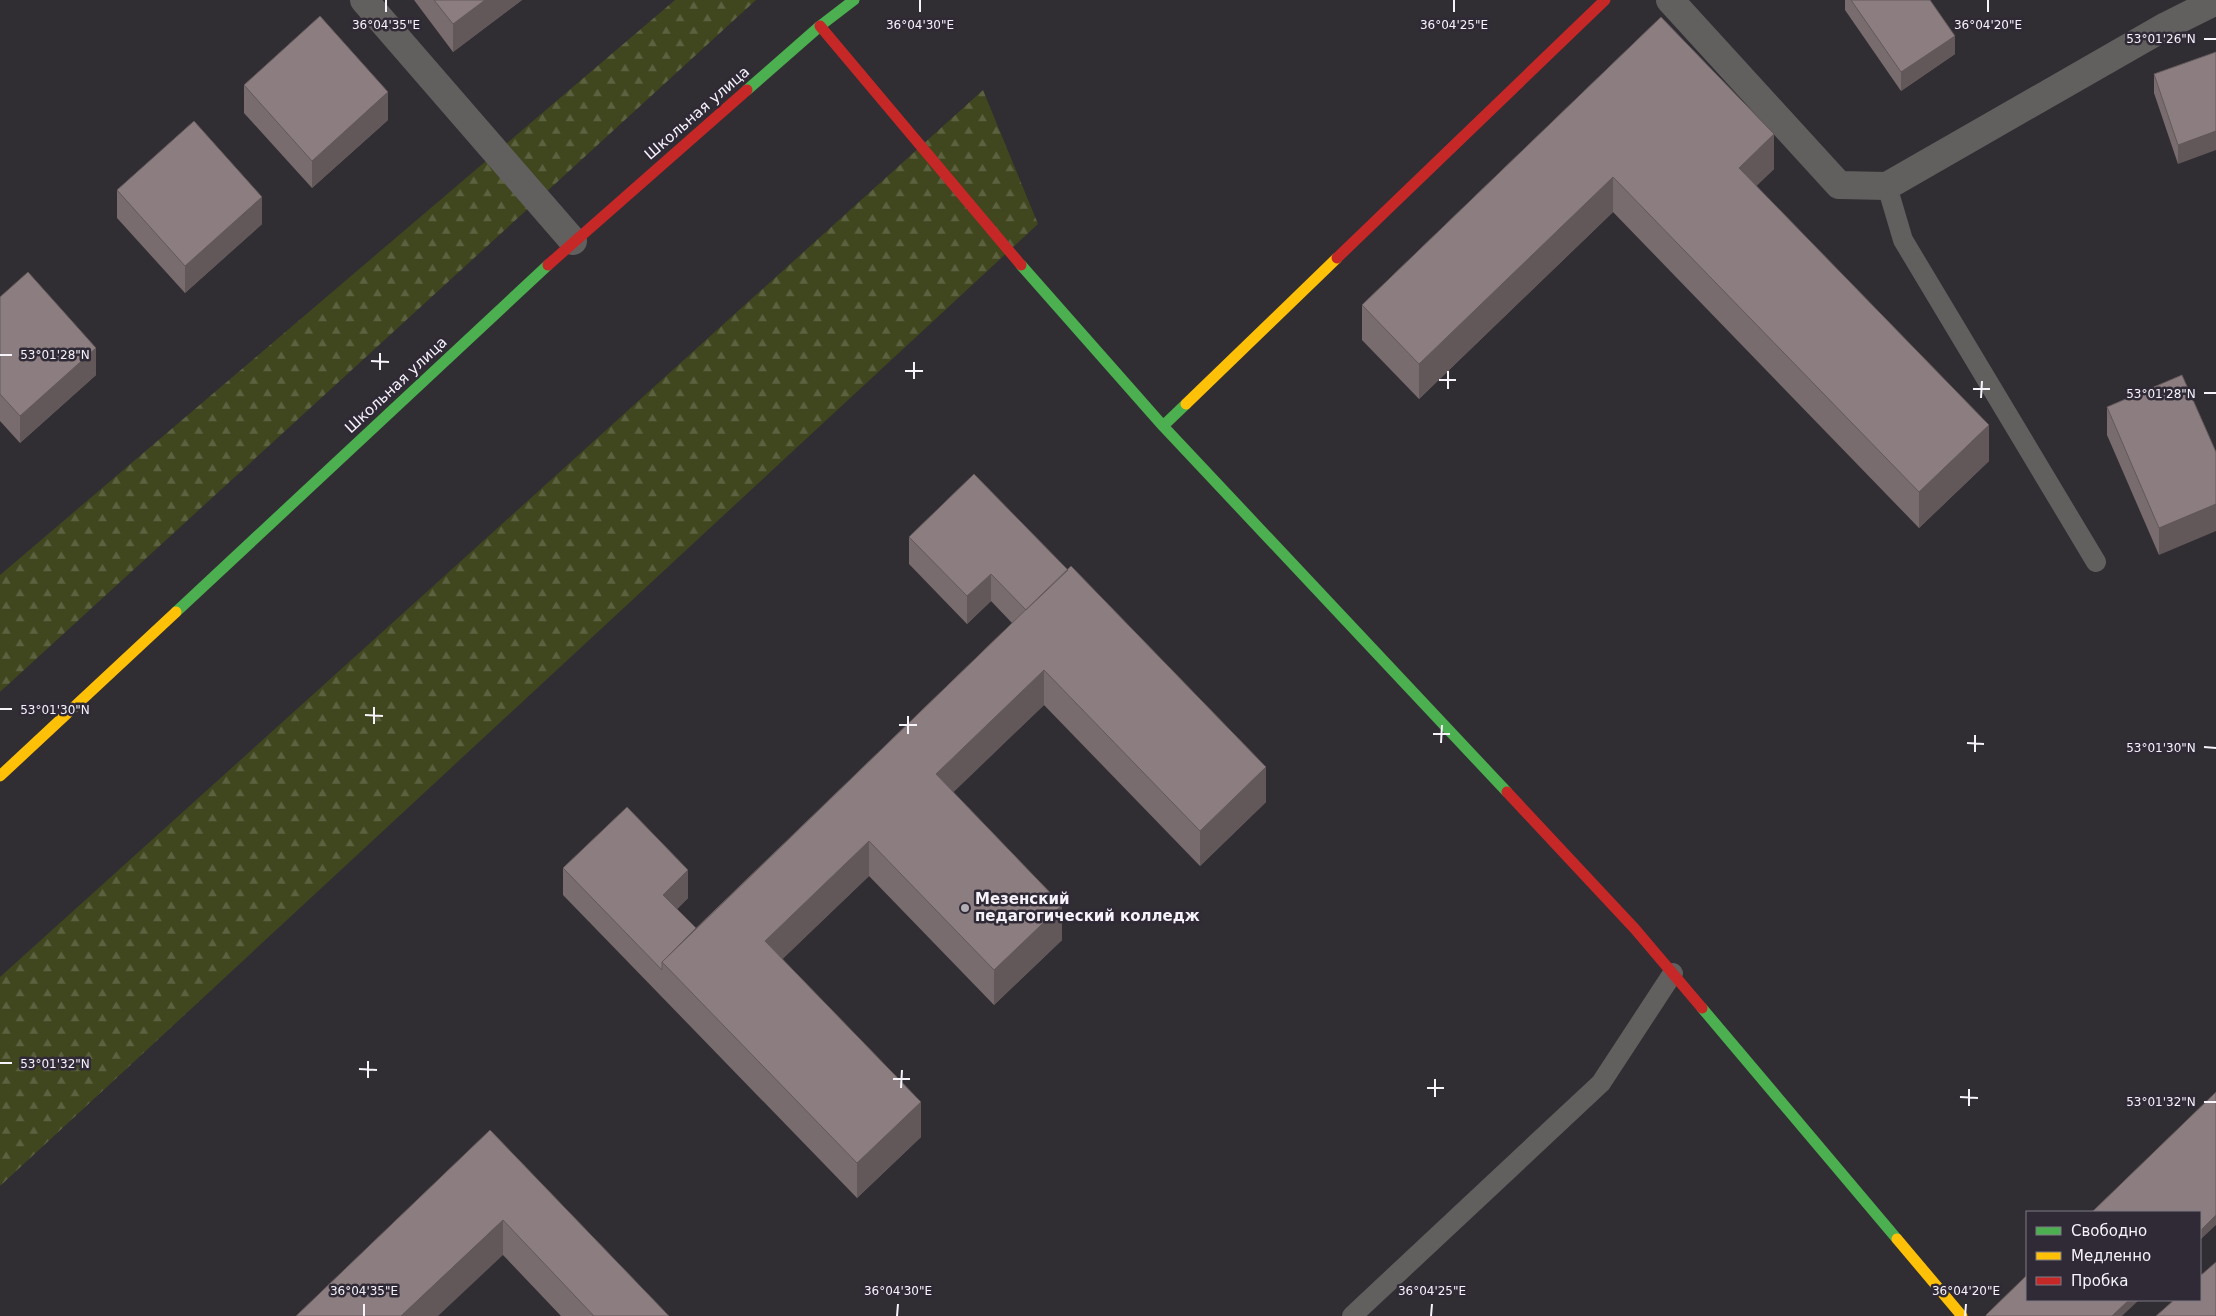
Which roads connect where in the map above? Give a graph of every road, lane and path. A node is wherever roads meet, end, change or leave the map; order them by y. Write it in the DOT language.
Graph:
graph roads {
  1 [pos="364,0"];
  2 [pos="854,0"];
  3 [pos="1606,0"];
  4 [pos="1670,0"];
  5 [pos="2216,1"];
  6 [pos="820,26"];
  7 [pos="1887,186"];
  8 [pos="572,241"];
  9 [pos="1163,426"];
  10 [pos="2096,562"];
  11 [pos="0,776"];
  12 [pos="1673,973"];
  13 [pos="1352,1316"];
  14 [pos="1962,1316"];
  1 -- 8 [label="street"];
  2 -- 6 [label="street, Школьная улица"];
  3 -- 9 [label="street"];
  4 -- 7 [label="street"];
  5 -- 7 [label="street"];
  6 -- 8 [label="street, Школьная улица"];
  6 -- 9 [label="street"];
  7 -- 10 [label="lane"];
  8 -- 11 [label="street, Школьная улица"];
  9 -- 12 [label="street"];
  12 -- 13 [label="lane"];
  12 -- 14 [label="street"];
}
